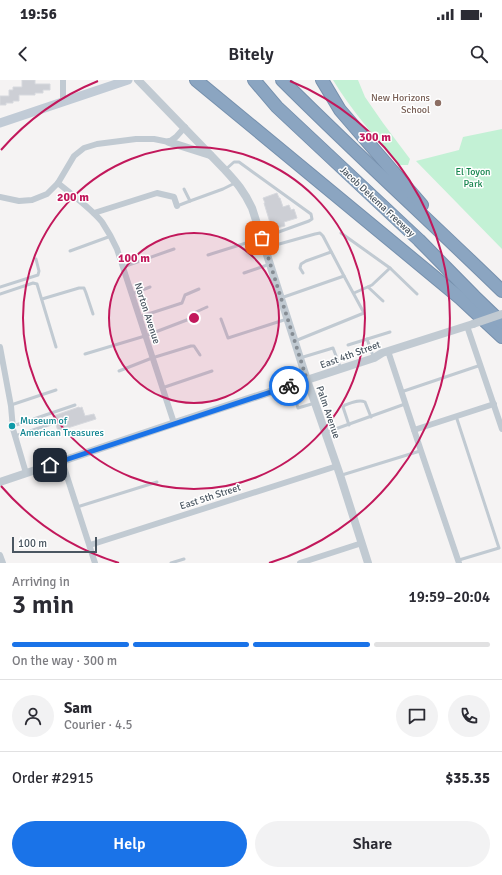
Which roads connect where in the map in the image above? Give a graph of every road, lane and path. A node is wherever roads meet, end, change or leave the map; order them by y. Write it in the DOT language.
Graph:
graph roads {
  1 [pos="63,80"];
  2 [pos="128,80"];
  3 [pos="138,80"];
  4 [pos="196,80"];
  5 [pos="246,80"];
  6 [pos="254,80"];
  7 [pos="282,80"];
  8 [pos="322,80"];
  9 [pos="63,102"];
  10 [pos="277,107"];
  11 [pos="0,123"];
  12 [pos="185,127"];
  13 [pos="169,142"];
  14 [pos="211,155"];
  15 [pos="225,170"];
  16 [pos="236,181"];
  17 [pos="58,183"];
  18 [pos="184,189"];
  19 [pos="0,197"];
  20 [pos="190,201"];
  21 [pos="177,206"];
  22 [pos="94,213"];
  23 [pos="342,233"];
  24 [pos="111,236"];
  25 [pos="262,238"];
  26 [pos="174,249"];
  27 [pos="265,249"];
  28 [pos="70,251"];
  29 [pos="332,252"];
  30 [pos="208,255"];
  31 [pos="465,255"];
  32 [pos="36,259"];
  33 [pos="270,264"];
  34 [pos="123,267"];
  35 [pos="390,268"];
  36 [pos="244,273"];
  37 [pos="303,273"];
  38 [pos="344,276"];
  39 [pos="0,287"];
  40 [pos="150,287"];
  41 [pos="368,287"];
  42 [pos="199,289"];
  43 [pos="502,291"];
  44 [pos="354,293"];
  45 [pos="0,294"];
  46 [pos="132,294"];
  47 [pos="417,294"];
  48 [pos="281,298"];
  49 [pos="42,299"];
  50 [pos="383,301"];
  51 [pos="207,307"];
  52 [pos="93,314"];
  53 [pos="502,314"];
  54 [pos="139,317"];
  55 [pos="221,319"];
  56 [pos="287,319"];
  57 [pos="502,323"];
  58 [pos="470,325"];
  59 [pos="390,332"];
  60 [pos="145,336"];
  61 [pos="502,337"];
  62 [pos="367,339"];
  63 [pos="294,341"];
  64 [pos="348,345"];
  65 [pos="0,347"];
  66 [pos="56,347"];
  67 [pos="388,351"];
  68 [pos="85,354"];
  69 [pos="200,355"];
  70 [pos="152,358"];
  71 [pos="300,358"];
  72 [pos="374,358"];
  73 [pos="481,365"];
  74 [pos="341,369"];
  75 [pos="212,371"];
  76 [pos="119,372"];
  77 [pos="307,380"];
  78 [pos="8,386"];
  79 [pos="285,387"];
  80 [pos="162,388"];
  81 [pos="0,389"];
  82 [pos="56,390"];
  83 [pos="401,392"];
  84 [pos="289,400"];
  85 [pos="281,403"];
  86 [pos="315,403"];
  87 [pos="405,404"];
  88 [pos="494,404"];
  89 [pos="11,405"];
  90 [pos="75,405"];
  91 [pos="371,416"];
  92 [pos="456,416"];
  93 [pos="174,423"];
  94 [pos="52,424"];
  95 [pos="349,425"];
  96 [pos="13,426"];
  97 [pos="502,429"];
  98 [pos="414,430"];
  99 [pos="325,433"];
  100 [pos="15,436"];
  101 [pos="421,451"];
  102 [pos="62,461"];
  103 [pos="337,466"];
  104 [pos="26,473"];
  105 [pos="340,475"];
  106 [pos="0,482"];
  107 [pos="157,482"];
  108 [pos="77,507"];
  109 [pos="362,543"];
  110 [pos="90,545"];
  111 [pos="0,555"];
  112 [pos="184,559"];
  113 [pos="459,562"];
  114 [pos="3,563"];
  115 [pos="95,563"];
  116 [pos="171,563"];
  117 [pos="300,563"];
  118 [pos="368,563"];
  1 -- 9 [label="street"];
  2 -- 9 [label="main road"];
  3 -- 12 [label="street, Palm Avenue"];
  4 -- 61 [label="highway"];
  5 -- 10 [label="highway"];
  6 -- 10 [label="highway, Jacob Dekema Freeway"];
  7 -- 31 [label="highway, Jacob Dekema Freeway"];
  8 -- 31 [label="highway"];
  9 -- 11 [label="main road"];
  10 -- 57 [label="highway, Jacob Dekema Freeway"];
  12 -- 13 [label="street"];
  12 -- 14 [label="street, Palm Avenue"];
  13 -- 14 [label="street"];
  13 -- 17 [label="street"];
  14 -- 15 [label="street, Palm Avenue"];
  15 -- 16 [label="street, Palm Avenue"];
  15 -- 25 [label="lane"];
  16 -- 20 [label="lane"];
  16 -- 25 [label="street, Palm Avenue"];
  17 -- 19 [label="street"];
  17 -- 22 [label="street, Norton Avenue"];
  18 -- 20 [label="lane"];
  20 -- 21 [label="lane"];
  21 -- 22 [label="street"];
  22 -- 24 [label="street, Norton Avenue"];
  23 -- 35 [label="lane"];
  24 -- 28 [label="lane"];
  24 -- 34 [label="street, Norton Avenue"];
  25 -- 27 [label="street, Palm Avenue"];
  25 -- 30 [label="lane"];
  26 -- 34 [label="lane"];
  27 -- 29 [label="lane"];
  27 -- 33 [label="street, Palm Avenue"];
  29 -- 37 [label="lane"];
  29 -- 38 [label="lane"];
  31 -- 43 [label="highway, Jacob Dekema Freeway"];
  32 -- 39 [label="lane"];
  33 -- 36 [label="lane"];
  33 -- 48 [label="street, Palm Avenue"];
  34 -- 46 [label="street, Norton Avenue"];
  35 -- 41 [label="lane"];
  35 -- 47 [label="lane"];
  38 -- 44 [label="lane"];
  38 -- 48 [label="lane"];
  40 -- 46 [label="lane"];
  41 -- 44 [label="lane"];
  41 -- 50 [label="lane"];
  42 -- 54 [label="lane"];
  44 -- 63 [label="lane"];
  45 -- 49 [label="lane"];
  46 -- 54 [label="street, Norton Avenue"];
  48 -- 56 [label="street, Palm Avenue"];
  49 -- 52 [label="lane"];
  49 -- 66 [label="lane"];
  51 -- 60 [label="lane"];
  53 -- 58 [label="street, East 4th Street, bridge"];
  54 -- 60 [label="street, Norton Avenue"];
  55 -- 56 [label="lane"];
  56 -- 63 [label="street, Palm Avenue"];
  58 -- 67 [label="street, East 4th Street"];
  58 -- 73 [label="street"];
  59 -- 62 [label="lane"];
  60 -- 68 [label="lane"];
  60 -- 70 [label="street, Norton Avenue"];
  62 -- 64 [label="lane"];
  62 -- 72 [label="lane"];
  63 -- 71 [label="street, Palm Avenue"];
  65 -- 78 [label="street"];
  67 -- 72 [label="street, East 4th Street"];
  67 -- 83 [label="street"];
  69 -- 70 [label="lane"];
  70 -- 76 [label="lane"];
  70 -- 80 [label="street, Norton Avenue"];
  71 -- 74 [label="lane"];
  71 -- 77 [label="street, Palm Avenue"];
  72 -- 74 [label="street, East 4th Street"];
  73 -- 83 [label="lane"];
  73 -- 88 [label="street"];
  74 -- 77 [label="street, East 4th Street"];
  75 -- 80 [label="lane"];
  77 -- 79 [label="street, East 4th Street"];
  77 -- 86 [label="street, Palm Avenue"];
  78 -- 81 [label="street"];
  78 -- 89 [label="street"];
  79 -- 84 [label="lane"];
  79 -- 93 [label="street, East 4th Street"];
  80 -- 93 [label="street, Norton Avenue"];
  82 -- 89 [label="lane"];
  83 -- 87 [label="street"];
  84 -- 85 [label="lane"];
  84 -- 86 [label="lane"];
  86 -- 99 [label="street, Palm Avenue"];
  87 -- 91 [label="lane"];
  87 -- 98 [label="street"];
  88 -- 92 [label="street"];
  88 -- 97 [label="street"];
  89 -- 96 [label="street"];
  90 -- 96 [label="lane"];
  91 -- 95 [label="lane"];
  91 -- 95 [label="lane"];
  92 -- 98 [label="street"];
  92 -- 113 [label="lane"];
  93 -- 102 [label="street, East 4th Street"];
  94 -- 100 [label="lane"];
  95 -- 99 [label="lane"];
  96 -- 100 [label="street"];
  98 -- 101 [label="street"];
  99 -- 103 [label="street, Palm Avenue"];
  100 -- 104 [label="street"];
  101 -- 105 [label="lane"];
  101 -- 113 [label="street"];
  102 -- 104 [label="street, East 4th Street"];
  102 -- 108 [label="street"];
  103 -- 105 [label="street, Palm Avenue"];
  103 -- 110 [label="street, East 5th Street"];
  104 -- 106 [label="street, East 4th Street"];
  105 -- 109 [label="street, Palm Avenue"];
  107 -- 108 [label="lane"];
  108 -- 110 [label="street"];
  109 -- 117 [label="street"];
  109 -- 118 [label="street, Palm Avenue"];
  110 -- 115 [label="street"];
  111 -- 114 [label="street"];
  112 -- 116 [label="lane"];
}
